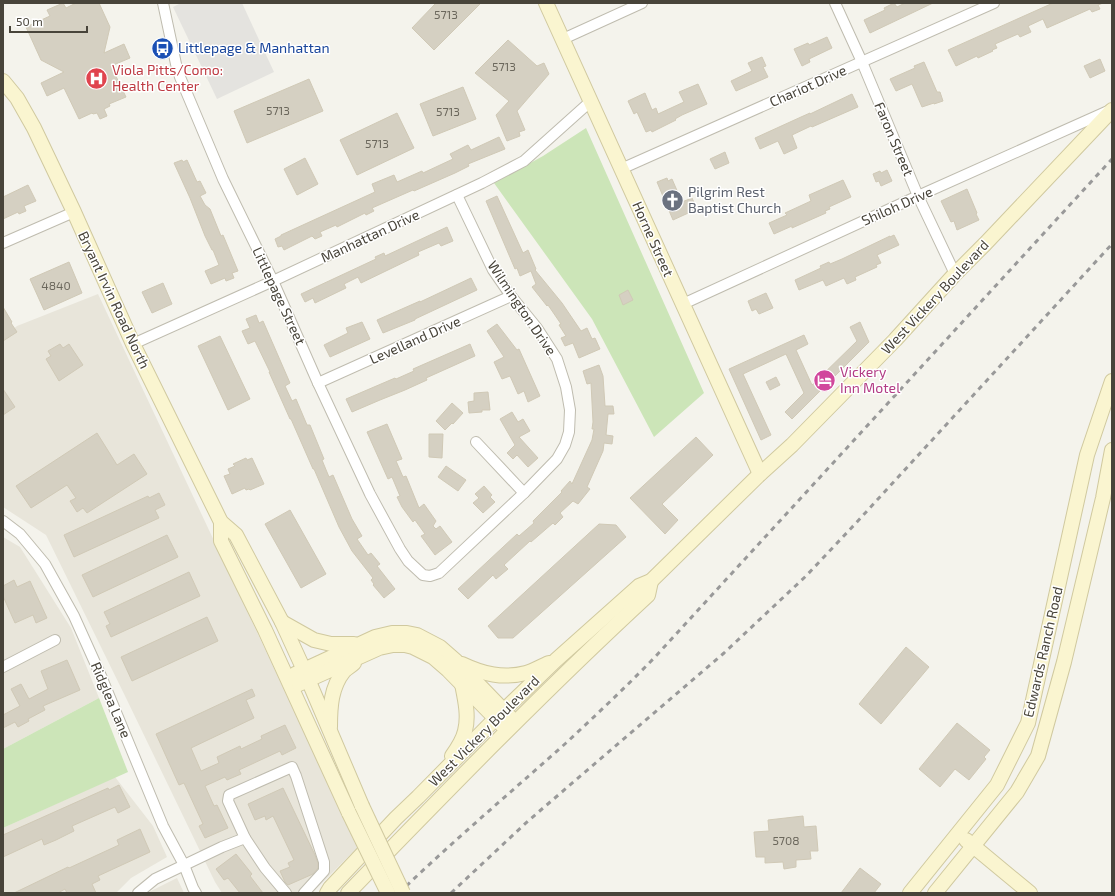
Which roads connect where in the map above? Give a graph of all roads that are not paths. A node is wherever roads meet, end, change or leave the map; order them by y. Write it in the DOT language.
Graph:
graph roads {
  1 [pos="163,3"];
  2 [pos="546,3"];
  3 [pos="642,3"];
  4 [pos="835,3"];
  5 [pos="994,3"];
  6 [pos="563,39"];
  7 [pos="862,62"];
  8 [pos="3,81"];
  9 [pos="591,101"];
  10 [pos="1112,110"];
  11 [pos="621,169"];
  12 [pos="457,195"];
  13 [pos="918,196"];
  14 [pos="74,212"];
  15 [pos="3,243"];
  16 [pos="955,274"];
  17 [pos="273,281"];
  18 [pos="511,296"];
  19 [pos="682,304"];
  20 [pos="133,344"];
  21 [pos="1112,381"];
  22 [pos="318,383"];
  23 [pos="476,442"];
  24 [pos="1112,450"];
  25 [pos="760,474"];
  26 [pos="524,493"];
  27 [pos="3,521"];
  28 [pos="221,522"];
  29 [pos="423,575"];
  30 [pos="651,581"];
  31 [pos="282,622"];
  32 [pos="55,640"];
  33 [pos="360,650"];
  34 [pos="556,660"];
  35 [pos="456,661"];
  36 [pos="3,667"];
  37 [pos="306,675"];
  38 [pos="1038,679"];
  39 [pos="289,683"];
  40 [pos="1058,683"];
  41 [pos="462,684"];
  42 [pos="500,715"];
  43 [pos="511,726"];
  44 [pos="330,731"];
  45 [pos="418,797"];
  46 [pos="958,833"];
  47 [pos="245,838"];
  48 [pos="972,846"];
  49 [pos="184,865"];
  50 [pos="138,893"];
  51 [pos="196,893"];
  52 [pos="286,893"];
  53 [pos="304,893"];
  54 [pos="327,893"];
  55 [pos="348,893"];
  56 [pos="388,893"];
  57 [pos="403,893"];
  58 [pos="910,893"];
  59 [pos="935,893"];
  60 [pos="1030,893"];
  1 -- 17 [label="street, Littlepage Street"];
  2 -- 6 [label="main road, Horne Street"];
  3 -- 6 [label="street"];
  4 -- 7 [label="street, Faron Street"];
  5 -- 7 [label="street, Chariot Drive"];
  6 -- 9 [label="main road, Horne Street"];
  7 -- 11 [label="street, Chariot Drive"];
  7 -- 13 [label="street, Faron Street"];
  8 -- 14 [label="main road, Bryant Irvin Road North"];
  9 -- 11 [label="main road, Horne Street"];
  9 -- 12 [label="street, Manhattan Drive"];
  10 -- 13 [label="street, Shiloh Drive"];
  10 -- 16 [label="main road, West Vickery Boulevard"];
  11 -- 19 [label="main road, Horne Street"];
  12 -- 17 [label="street, Manhattan Drive"];
  12 -- 18 [label="street, Wilmington Drive"];
  13 -- 16 [label="street, Faron Street"];
  13 -- 19 [label="street, Shiloh Drive"];
  14 -- 15 [label="street"];
  14 -- 20 [label="main road, Bryant Irvin Road North"];
  16 -- 25 [label="main road, West Vickery Boulevard"];
  17 -- 20 [label="street, Manhattan Drive"];
  17 -- 22 [label="street, Littlepage Street"];
  18 -- 22 [label="street, Levelland Drive"];
  18 -- 26 [label="street, Wilmington Drive"];
  19 -- 25 [label="main road, Horne Street"];
  20 -- 28 [label="main road, Bryant Irvin Road North"];
  21 -- 38 [label="main road, Edwards Ranch Road"];
  22 -- 29 [label="street, Littlepage Street"];
  23 -- 26 [label="street"];
  24 -- 40 [label="main road, Edwards Ranch Road"];
  25 -- 30 [label="main road, West Vickery Boulevard"];
  26 -- 29 [label="street, Wilmington Drive"];
  27 -- 49 [label="street, Ridglea Lane"];
  28 -- 31 [label="main road, Bryant Irvin Road North"];
  28 -- 39 [label="main road, Bryant Irvin Road North"];
  30 -- 34 [label="main road, West Vickery Boulevard"];
  30 -- 43 [label="main road, West Vickery Boulevard"];
  31 -- 33 [label="main road"];
  31 -- 37 [label="main road, Bryant Irvin Road North"];
  32 -- 36 [label="street"];
  33 -- 35 [label="main road"];
  33 -- 37 [label="main road"];
  33 -- 41 [label="main road"];
  33 -- 44 [label="main road"];
  34 -- 35 [label="main road"];
  34 -- 42 [label="main road, West Vickery Boulevard"];
  35 -- 42 [label="main road"];
  37 -- 39 [label="main road"];
  37 -- 44 [label="main road, Bryant Irvin Road North"];
  38 -- 40 [label="main road"];
  38 -- 46 [label="main road, Edwards Ranch Road"];
  39 -- 56 [label="main road, Bryant Irvin Road North, bridge"];
  40 -- 48 [label="main road, Edwards Ranch Road"];
  41 -- 42 [label="main road"];
  41 -- 45 [label="main road"];
  42 -- 43 [label="main road"];
  42 -- 45 [label="main road, West Vickery Boulevard"];
  43 -- 55 [label="main road, West Vickery Boulevard"];
  44 -- 57 [label="main road, Bryant Irvin Road North, bridge"];
  45 -- 54 [label="main road, West Vickery Boulevard"];
  46 -- 48 [label="main road"];
  46 -- 58 [label="main road, Edwards Ranch Road"];
  47 -- 49 [label="street"];
  47 -- 52 [label="street"];
  47 -- 53 [label="street"];
  48 -- 59 [label="main road, Edwards Ranch Road"];
  48 -- 60 [label="main road"];
  49 -- 50 [label="street"];
  49 -- 51 [label="street, Ridglea Lane"];
}
